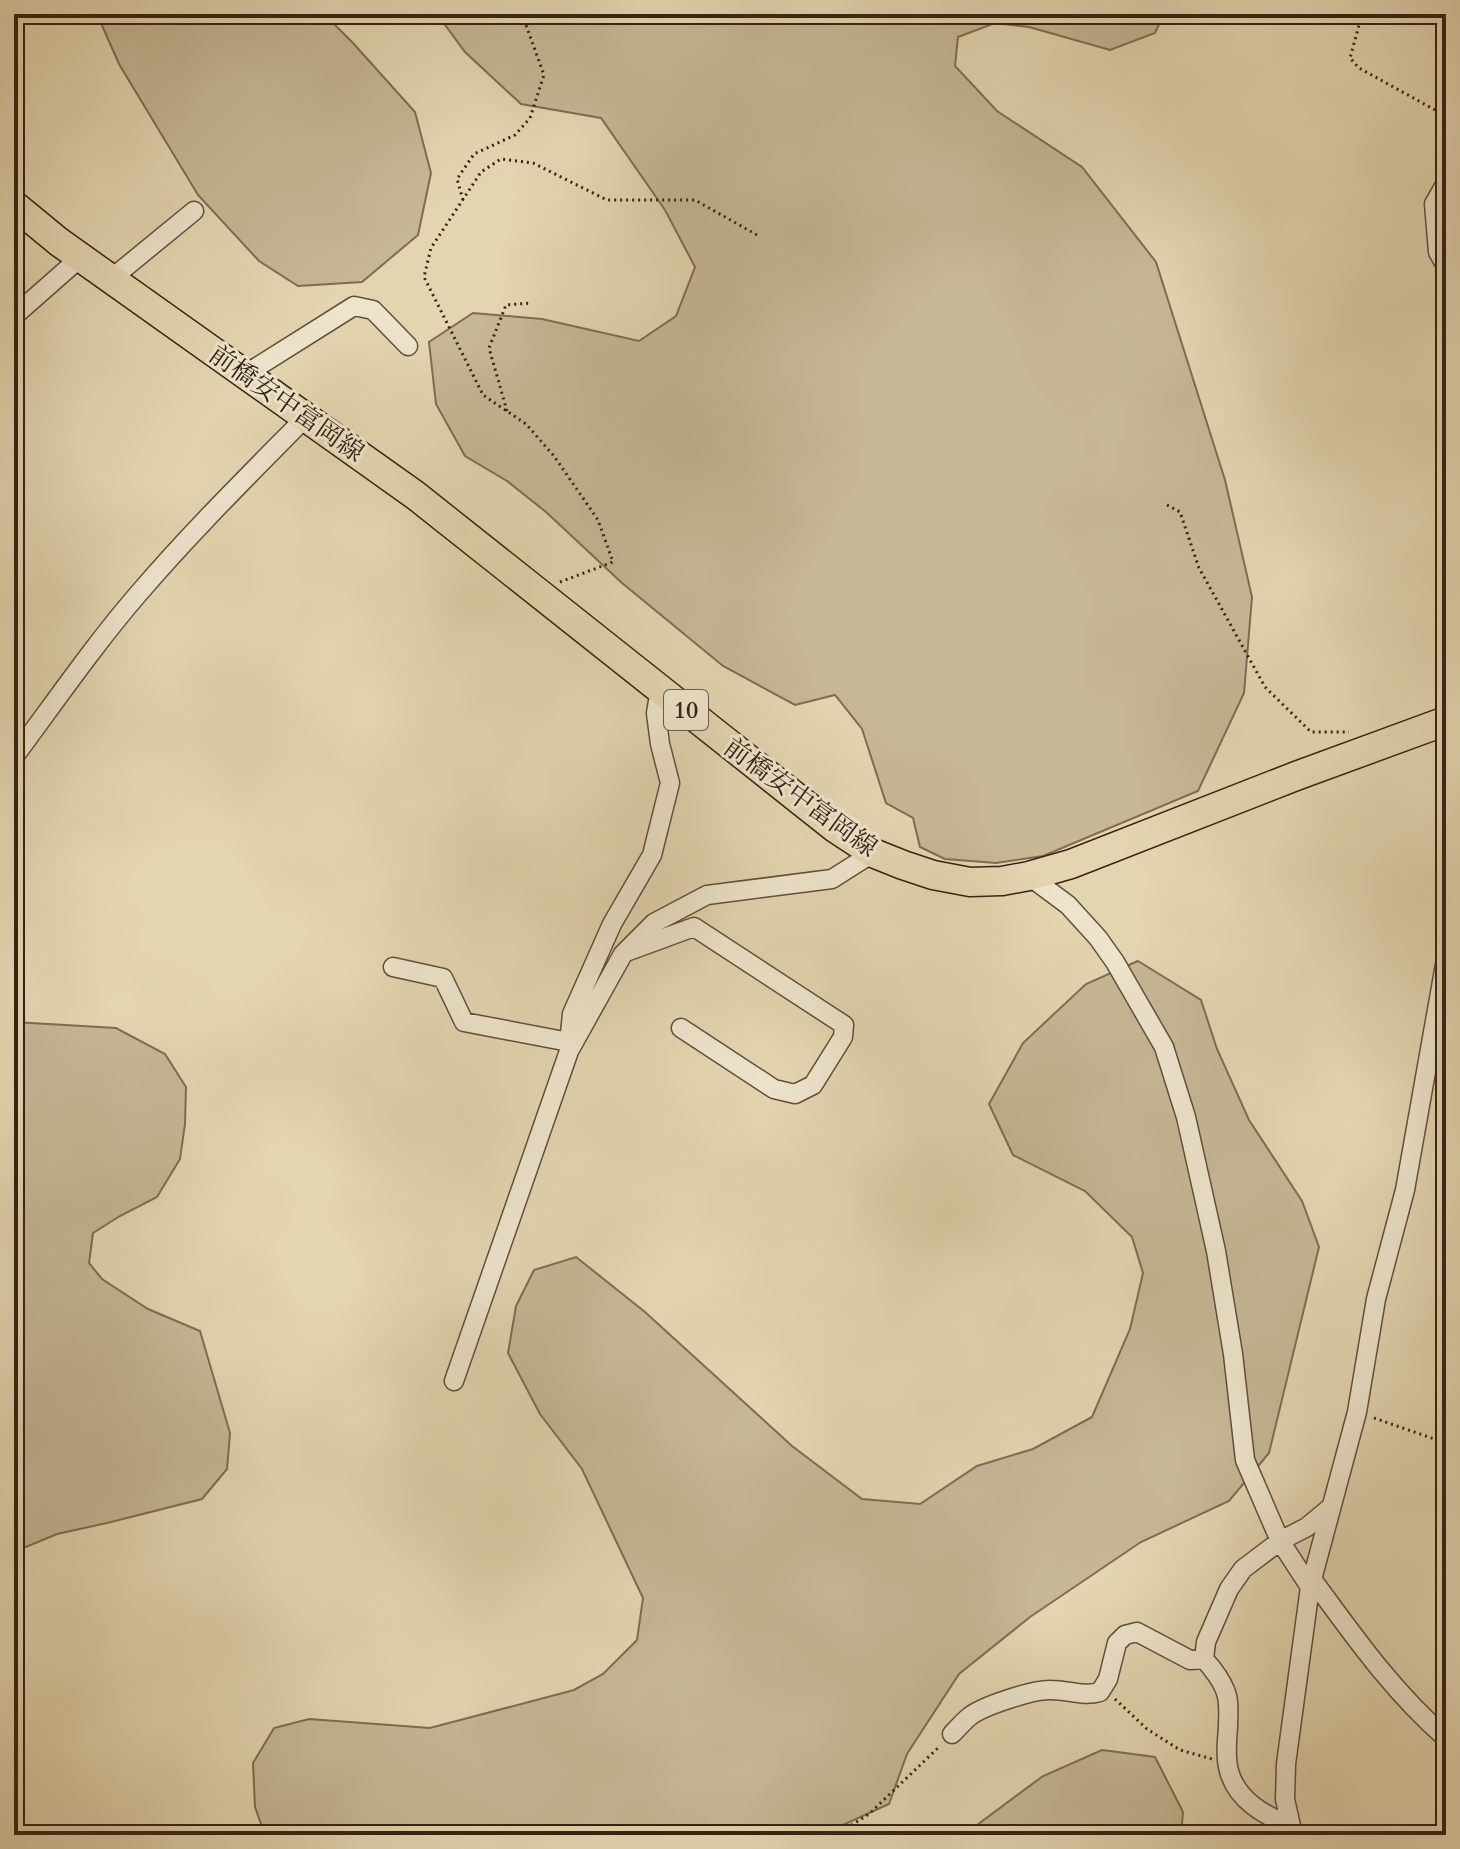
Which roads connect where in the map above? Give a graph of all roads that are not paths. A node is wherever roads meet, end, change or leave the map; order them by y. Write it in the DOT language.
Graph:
graph roads {
  1 [pos="1446,183"];
  2 [pos="14,205"];
  3 [pos="194,211"];
  4 [pos="81,257"];
  5 [pos="1446,266"];
  6 [pos="111,279"];
  7 [pos="14,316"];
  8 [pos="408,346"];
  9 [pos="246,374"];
  10 [pos="307,416"];
  11 [pos="660,689"];
  12 [pos="1446,721"];
  13 [pos="14,757"];
  14 [pos="873,853"];
  15 [pos="1029,876"];
  16 [pos="623,954"];
  17 [pos="1446,959"];
  18 [pos="393,967"];
  19 [pos="681,1028"];
  20 [pos="1439,1041"];
  21 [pos="569,1046"];
  22 [pos="454,1381"];
  23 [pos="1331,1507"];
  24 [pos="1280,1541"];
  25 [pos="1311,1583"];
  26 [pos="1204,1659"];
  27 [pos="952,1734"];
  28 [pos="1446,1738"];
  29 [pos="1292,1831"];
  1 -- 5 [label="street"];
  2 -- 4 [label="main road, 前橋安中富岡線 / 10"];
  3 -- 6 [label="street"];
  4 -- 6 [label="main road, 前橋安中富岡線 / 10"];
  4 -- 7 [label="street"];
  6 -- 9 [label="main road, 前橋安中富岡線 / 10"];
  8 -- 9 [label="street"];
  9 -- 10 [label="main road, 前橋安中富岡線 / 10"];
  10 -- 11 [label="main road, 前橋安中富岡線 / 10"];
  10 -- 13 [label="street"];
  11 -- 14 [label="main road, 前橋安中富岡線 / 10"];
  11 -- 21 [label="street"];
  12 -- 15 [label="main road, 前橋安中富岡線 / 10"];
  14 -- 15 [label="main road, 前橋安中富岡線 / 10"];
  14 -- 16 [label="street"];
  15 -- 24 [label="street"];
  16 -- 19 [label="street"];
  16 -- 21 [label="street"];
  17 -- 20 [label="street"];
  18 -- 21 [label="street"];
  20 -- 23 [label="street"];
  21 -- 22 [label="street"];
  23 -- 24 [label="street"];
  23 -- 25 [label="street"];
  24 -- 25 [label="street"];
  24 -- 26 [label="street"];
  25 -- 28 [label="street"];
  25 -- 29 [label="street"];
  26 -- 27 [label="street"];
  26 -- 29 [label="street"];
}
